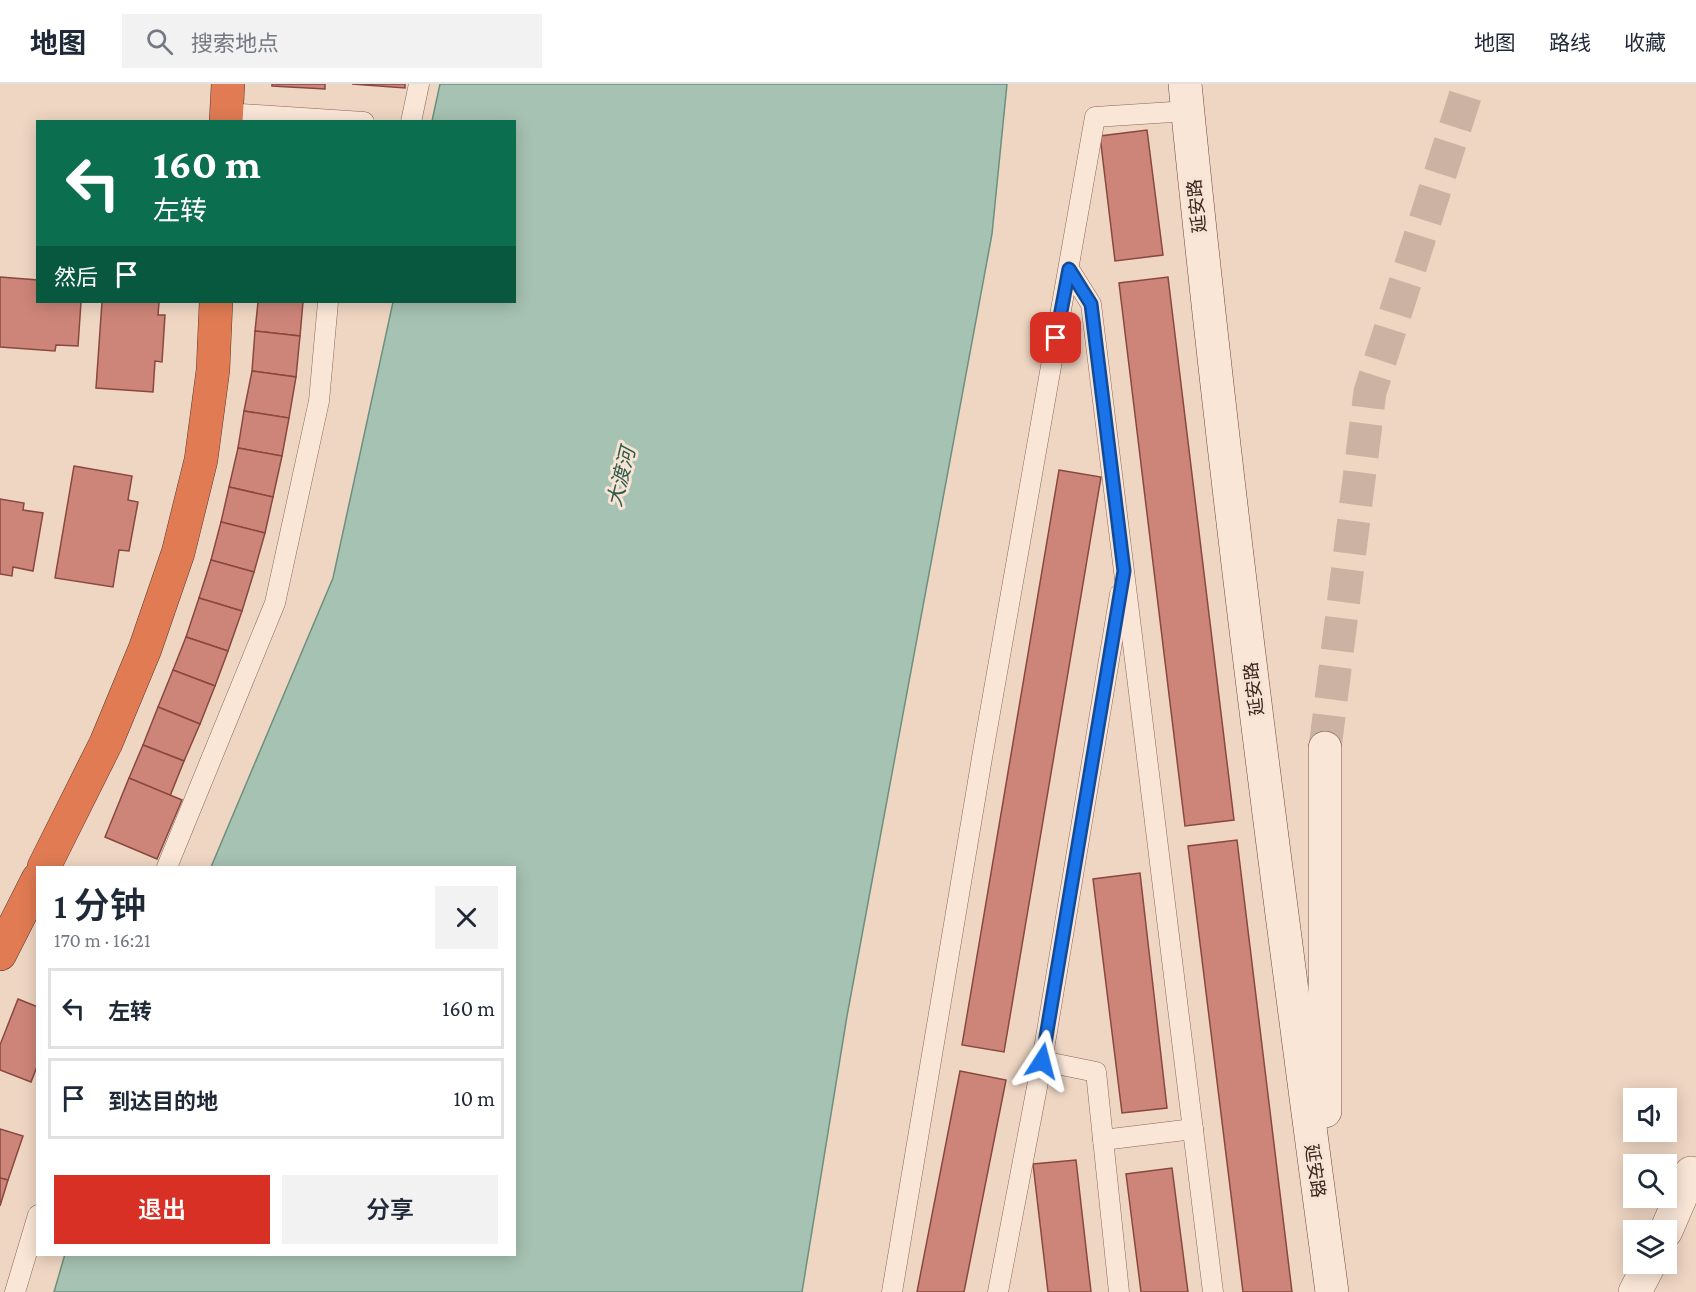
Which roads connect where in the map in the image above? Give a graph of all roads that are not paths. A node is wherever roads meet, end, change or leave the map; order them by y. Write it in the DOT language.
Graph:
graph roads {
  1 [pos="419,84"];
  2 [pos="1187,98"];
  3 [pos="227,106"];
  4 [pos="336,120"];
  5 [pos="411,120"];
  6 [pos="1069,269"];
  7 [pos="216,303"];
  8 [pos="328,303"];
  9 [pos="1124,571"];
  10 [pos="1325,748"];
  11 [pos="44,866"];
  12 [pos="167,866"];
  13 [pos="36,883"];
  14 [pos="0,954"];
  15 [pos="1042,1061"];
  16 [pos="1193,1129"];
  17 [pos="1103,1140"];
  18 [pos="1696,1175"];
  19 [pos="1671,1220"];
  20 [pos="36,1222"];
  21 [pos="1324,1239"];
  22 [pos="1644,1274"];
  23 [pos="15,1292"];
  24 [pos="892,1292"];
  25 [pos="998,1292"];
  26 [pos="1119,1292"];
  27 [pos="1213,1292"];
  28 [pos="1332,1292"];
  29 [pos="1635,1292"];
  1 -- 5 [label="lane"];
  2 -- 6 [label="lane"];
  2 -- 21 [label="main road, 延安路"];
  3 -- 4 [label="lane"];
  6 -- 9 [label="lane"];
  6 -- 24 [label="lane"];
  7 -- 11 [label="highway"];
  8 -- 12 [label="lane"];
  9 -- 15 [label="lane"];
  9 -- 16 [label="lane"];
  10 -- 21 [label="main road"];
  13 -- 14 [label="highway"];
  15 -- 17 [label="lane"];
  15 -- 25 [label="lane"];
  16 -- 17 [label="lane"];
  16 -- 27 [label="lane"];
  17 -- 26 [label="lane"];
  18 -- 19 [label="main road"];
  20 -- 23 [label="lane"];
  21 -- 28 [label="main road, 延安路"];
  22 -- 29 [label="main road"];
}
